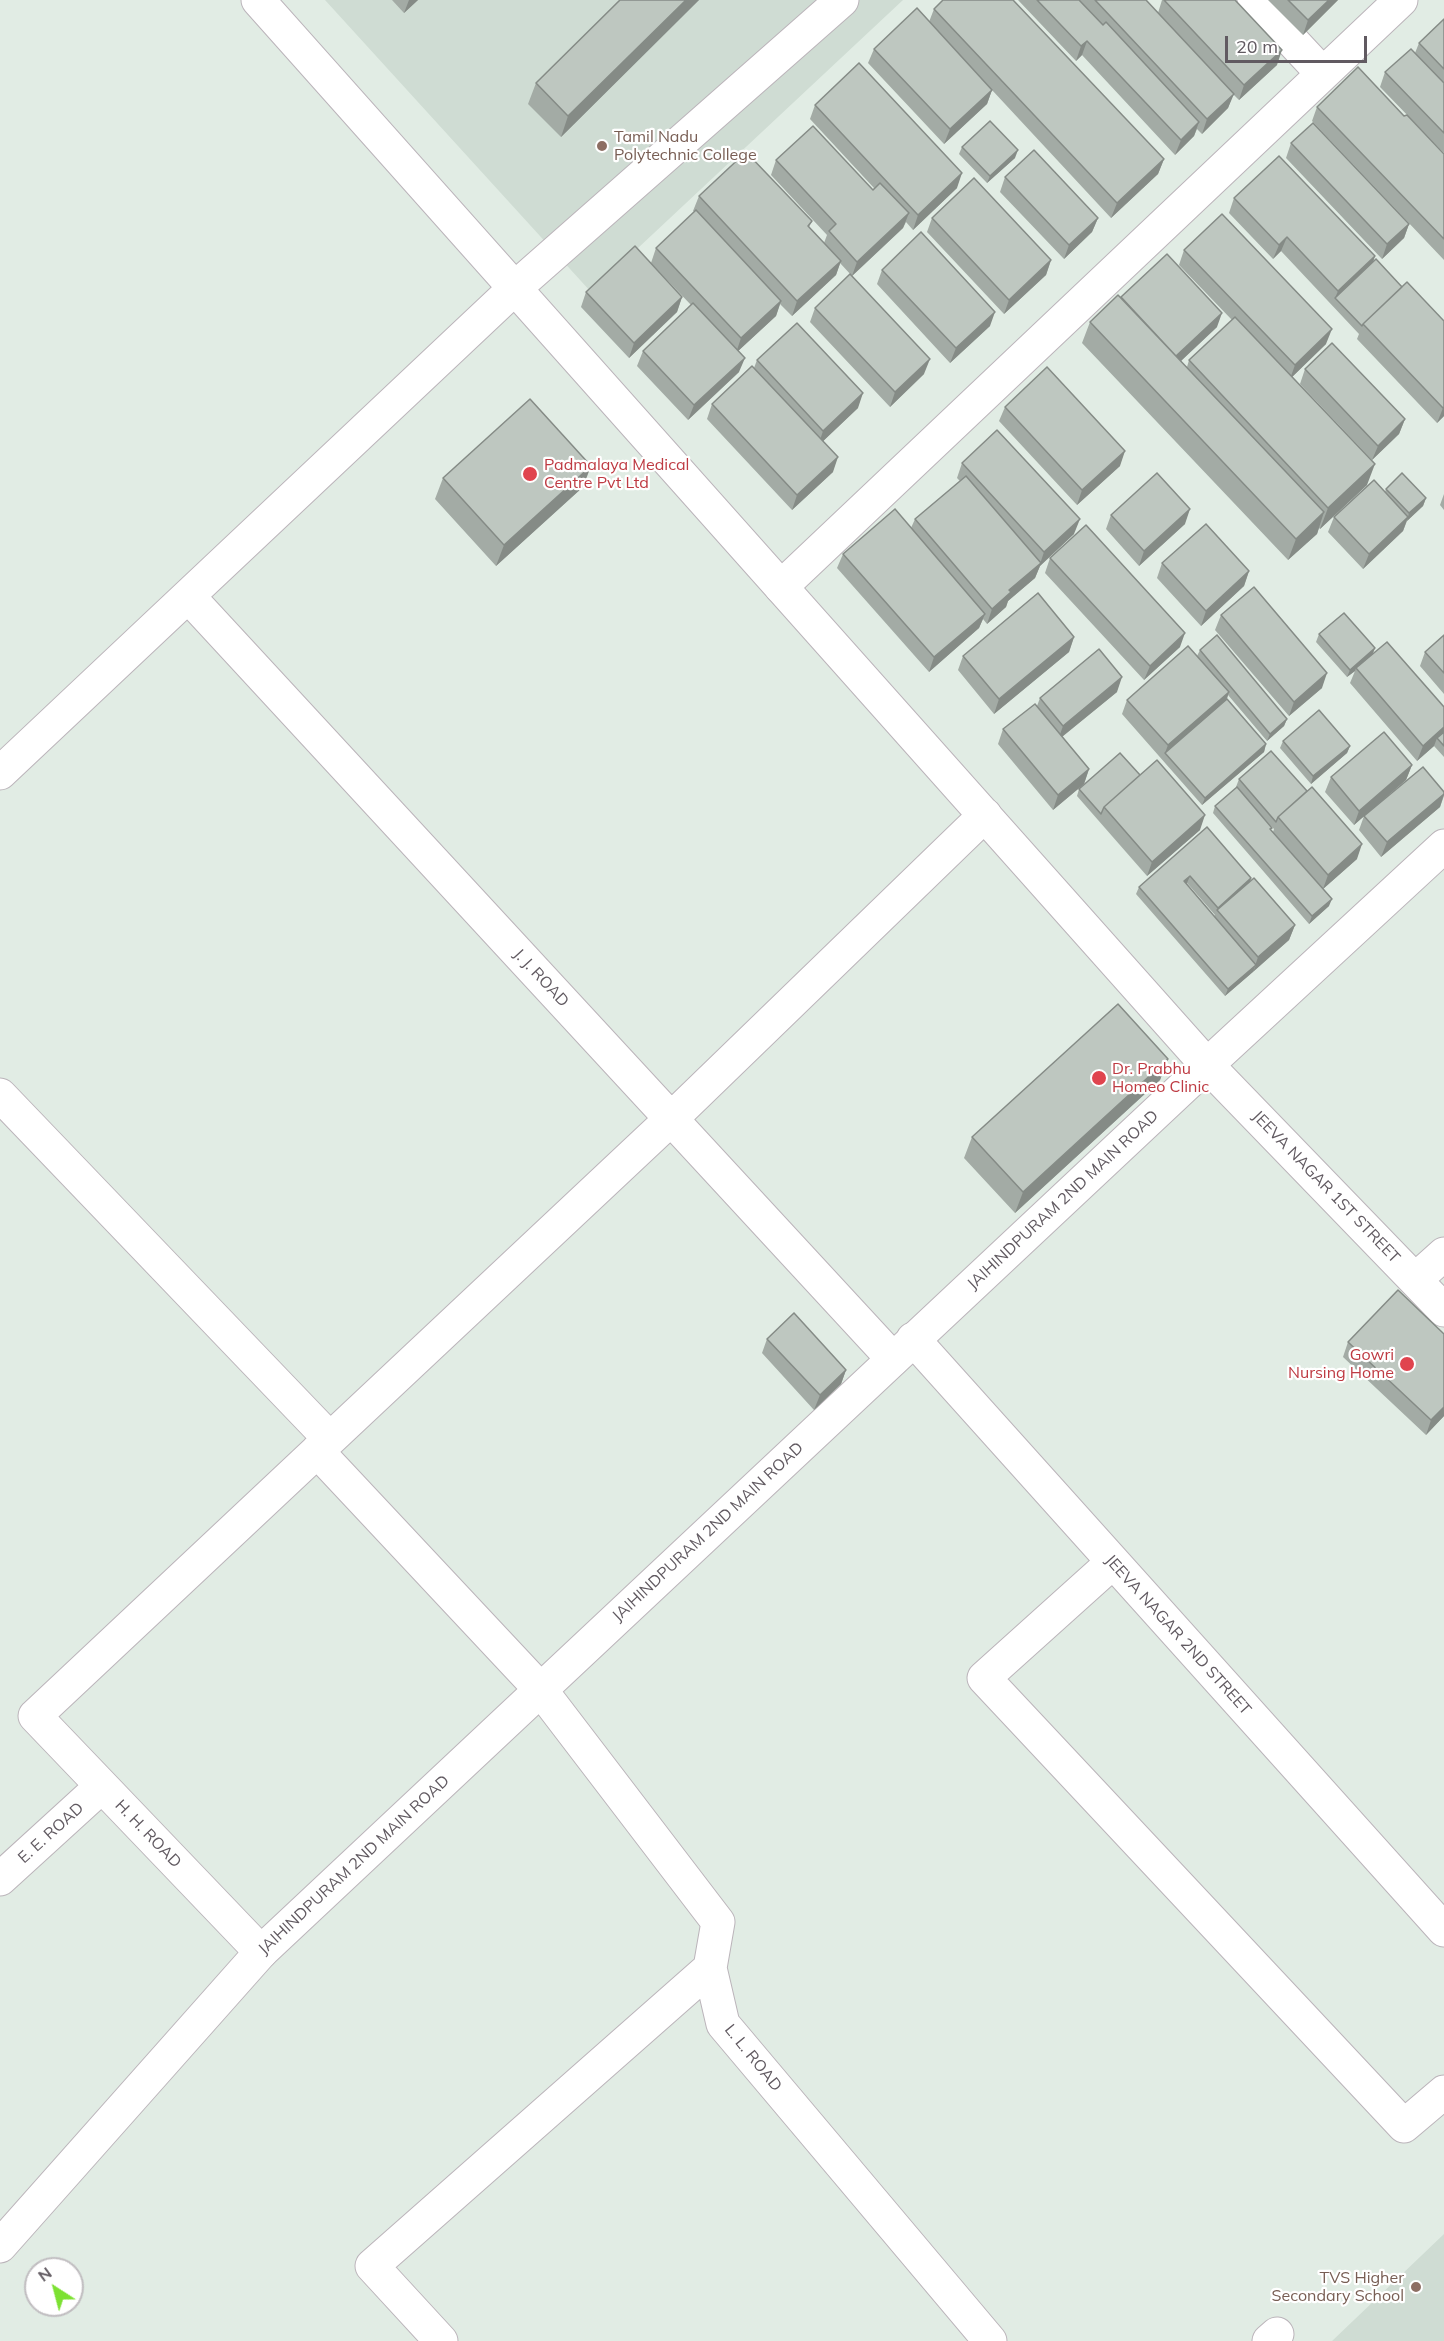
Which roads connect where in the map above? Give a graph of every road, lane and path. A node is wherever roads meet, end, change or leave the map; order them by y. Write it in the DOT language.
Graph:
graph roads {
  1 [pos="258,0"];
  2 [pos="842,0"];
  3 [pos="1254,0"];
  4 [pos="1401,0"];
  5 [pos="1323,74"];
  6 [pos="515,288"];
  7 [pos="782,586"];
  8 [pos="188,596"];
  9 [pos="0,774"];
  10 [pos="985,815"];
  11 [pos="1444,846"];
  12 [pos="1207,1065"];
  13 [pos="0,1095"];
  14 [pos="671,1119"];
  15 [pos="1444,1254"];
  16 [pos="1415,1280"];
  17 [pos="1444,1310"];
  18 [pos="903,1349"];
  19 [pos="323,1445"];
  20 [pos="1113,1562"];
  21 [pos="540,1689"];
  22 [pos="102,1786"];
  23 [pos="0,1879"];
  24 [pos="1444,1930"];
  25 [pos="261,1952"];
  26 [pos="710,1968"];
  27 [pos="1444,2092"];
  28 [pos="0,2246"];
  29 [pos="441,2341"];
  30 [pos="990,2341"];
  1 -- 6 [label="street, JEEVA NAGAR 1ST STREET"];
  2 -- 6 [label="street"];
  3 -- 5 [label="street"];
  4 -- 5 [label="street"];
  5 -- 7 [label="street"];
  6 -- 7 [label="street, JEEVA NAGAR 1ST STREET"];
  6 -- 8 [label="street"];
  7 -- 10 [label="street, JEEVA NAGAR 1ST STREET"];
  8 -- 9 [label="street"];
  8 -- 14 [label="street, J. J. ROAD"];
  10 -- 12 [label="street, JEEVA NAGAR 1ST STREET"];
  10 -- 14 [label="street"];
  11 -- 12 [label="street, JAIHINDPURAM 2ND MAIN ROAD"];
  12 -- 16 [label="street, JEEVA NAGAR 1ST STREET"];
  12 -- 18 [label="street, JAIHINDPURAM 2ND MAIN ROAD"];
  13 -- 19 [label="street, L. L. ROAD"];
  14 -- 18 [label="street, J. J. ROAD"];
  14 -- 19 [label="street"];
  15 -- 16 [label="street"];
  16 -- 17 [label="street, JEEVA NAGAR 1ST STREET"];
  18 -- 20 [label="street, JEEVA NAGAR 2ND STREET"];
  18 -- 21 [label="street, JAIHINDPURAM 2ND MAIN ROAD"];
  19 -- 21 [label="street, L. L. ROAD"];
  19 -- 22 [label="street, H. H. ROAD"];
  20 -- 24 [label="street, JEEVA NAGAR 2ND STREET"];
  20 -- 27 [label="street"];
  21 -- 25 [label="street, JAIHINDPURAM 2ND MAIN ROAD"];
  21 -- 26 [label="street, L. L. ROAD"];
  22 -- 23 [label="street, E. E. ROAD"];
  22 -- 25 [label="street, H. H. ROAD"];
  25 -- 28 [label="street, JAIHINDPURAM 2ND MAIN ROAD"];
  26 -- 29 [label="street"];
  26 -- 30 [label="street, L. L. ROAD"];
}
